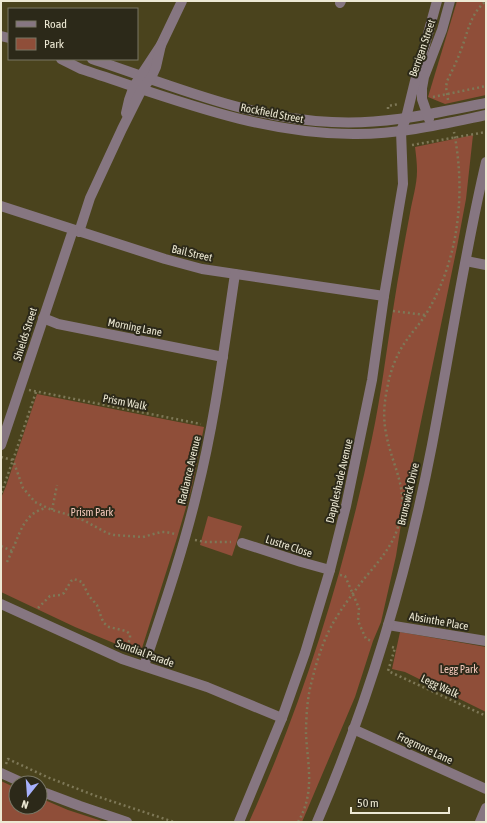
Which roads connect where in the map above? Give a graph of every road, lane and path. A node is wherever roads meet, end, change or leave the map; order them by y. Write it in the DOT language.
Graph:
graph roads {
  1 [pos="182,1"];
  2 [pos="437,1"];
  3 [pos="486,1"];
  4 [pos="450,2"];
  5 [pos="63,60"];
  6 [pos="95,60"];
  7 [pos="147,77"];
  8 [pos="138,88"];
  9 [pos="486,103"];
  10 [pos="451,110"];
  11 [pos="428,114"];
  12 [pos="486,115"];
  13 [pos="406,118"];
  14 [pos="452,122"];
  15 [pos="430,126"];
  16 [pos="401,131"];
  17 [pos="486,132"];
  18 [pos="456,138"];
  19 [pos="402,147"];
  20 [pos="486,162"];
  21 [pos="1,206"];
  22 [pos="76,231"];
  23 [pos="466,261"];
  24 [pos="486,265"];
  25 [pos="235,274"];
  26 [pos="384,296"];
  27 [pos="393,311"];
  28 [pos="425,315"];
  29 [pos="43,318"];
  30 [pos="223,357"];
  31 [pos="211,426"];
  32 [pos="1,445"];
  33 [pos="1,457"];
  34 [pos="13,460"];
  35 [pos="57,485"];
  36 [pos="1,494"];
  37 [pos="46,508"];
  38 [pos="52,510"];
  39 [pos="185,537"];
  40 [pos="242,543"];
  41 [pos="1,546"];
  42 [pos="12,552"];
  43 [pos="7,562"];
  44 [pos="330,570"];
  45 [pos="353,594"];
  46 [pos="1,604"];
  47 [pos="29,617"];
  48 [pos="388,625"];
  49 [pos="486,641"];
  50 [pos="383,644"];
  51 [pos="122,658"];
  52 [pos="144,666"];
  53 [pos="388,671"];
  54 [pos="486,716"];
  55 [pos="282,718"];
  56 [pos="353,729"];
  57 [pos="1,773"];
  58 [pos="486,789"];
  59 [pos="48,794"];
  60 [pos="486,808"];
  61 [pos="127,822"];
  62 [pos="174,822"];
  63 [pos="239,822"];
  64 [pos="298,822"];
  65 [pos="317,822"];
  66 [pos="480,822"];
  1 -- 7 [label="street"];
  2 -- 4 [label="street"];
  2 -- 13 [label="street, Berrigan Street"];
  3 -- 10 [label="path"];
  4 -- 11 [label="street, Berrigan Street"];
  5 -- 8 [label="street, Rockfield Street"];
  6 -- 7 [label="street, Rockfield Street"];
  7 -- 8 [label="street"];
  7 -- 13 [label="street, Rockfield Street"];
  8 -- 16 [label="street, Rockfield Street"];
  8 -- 22 [label="street, Shields Street"];
  9 -- 10 [label="street, Rockfield Street"];
  10 -- 11 [label="street, Rockfield Street"];
  11 -- 13 [label="street, Rockfield Street"];
  11 -- 15 [label="street, Berrigan Street"];
  12 -- 14 [label="street, Rockfield Street"];
  13 -- 16 [label="street, Berrigan Street"];
  14 -- 15 [label="street, Rockfield Street"];
  14 -- 18 [label="path"];
  15 -- 16 [label="street, Rockfield Street"];
  16 -- 19 [label="street, Dappleshade Avenue"];
  17 -- 18 [label="path"];
  18 -- 19 [label="path"];
  18 -- 28 [label="path"];
  19 -- 26 [label="street, Dappleshade Avenue"];
  20 -- 23 [label="street, Brunswick Drive"];
  21 -- 22 [label="street, Bail Street"];
  22 -- 25 [label="street, Bail Street"];
  22 -- 29 [label="street, Shields Street"];
  23 -- 24 [label="street"];
  23 -- 48 [label="street, Brunswick Drive"];
  25 -- 26 [label="street, Bail Street"];
  25 -- 30 [label="street, Radiance Avenue"];
  26 -- 44 [label="street, Dappleshade Avenue"];
  27 -- 28 [label="path"];
  28 -- 45 [label="path"];
  29 -- 30 [label="street, Morning Lane"];
  29 -- 32 [label="street, Shields Street"];
  30 -- 31 [label="street, Radiance Avenue"];
  31 -- 34 [label="path, Prism Walk"];
  31 -- 39 [label="street, Radiance Avenue"];
  33 -- 34 [label="path"];
  34 -- 36 [label="path"];
  34 -- 37 [label="path"];
  35 -- 38 [label="path"];
  37 -- 38 [label="path"];
  37 -- 42 [label="path"];
  38 -- 39 [label="path"];
  39 -- 40 [label="path"];
  39 -- 52 [label="street, Radiance Avenue"];
  40 -- 44 [label="street, Lustre Close"];
  41 -- 42 [label="path"];
  42 -- 43 [label="path"];
  44 -- 45 [label="path"];
  44 -- 55 [label="street, Dappleshade Avenue"];
  45 -- 50 [label="path"];
  45 -- 64 [label="path"];
  46 -- 47 [label="street, Sundial Parade"];
  47 -- 51 [label="street, Sundial Parade"];
  47 -- 51 [label="path"];
  48 -- 49 [label="street, Absinthe Place"];
  48 -- 50 [label="street, Brunswick Drive"];
  50 -- 56 [label="street, Brunswick Drive"];
  51 -- 52 [label="street, Sundial Parade"];
  52 -- 55 [label="street, Sundial Parade"];
  53 -- 54 [label="path, Legg Walk"];
  55 -- 63 [label="street, Dappleshade Avenue"];
  56 -- 58 [label="street, Frogmore Lane"];
  56 -- 65 [label="street, Brunswick Drive"];
  57 -- 62 [label="path"];
  59 -- 61 [label="street"];
  60 -- 66 [label="street"];
}
